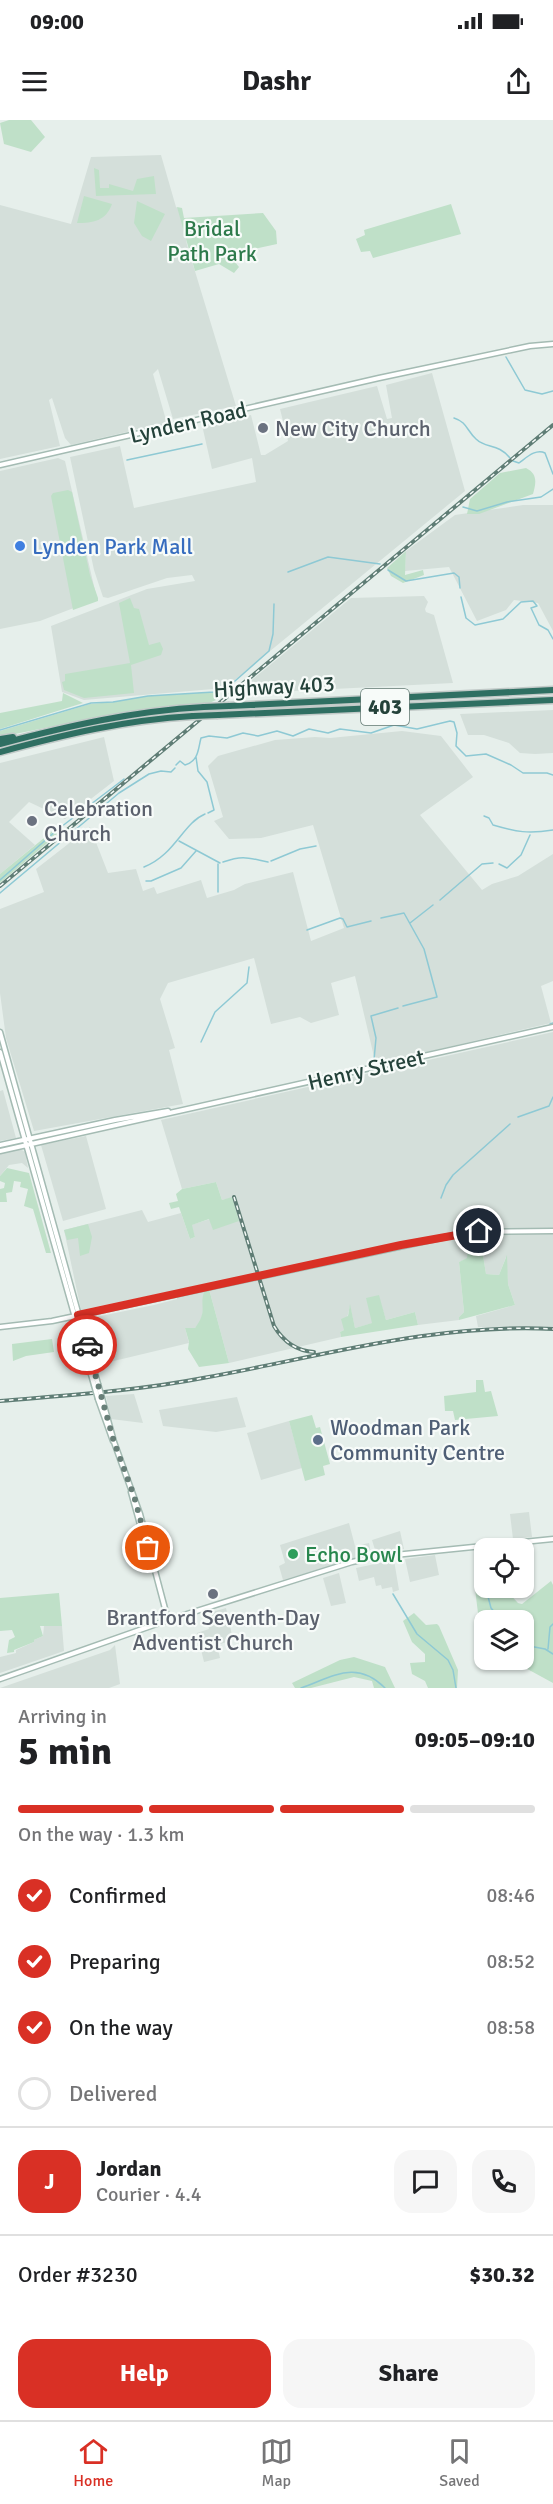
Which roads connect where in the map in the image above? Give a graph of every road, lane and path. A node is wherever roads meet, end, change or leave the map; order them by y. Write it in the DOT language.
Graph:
graph roads {
  1 [pos="553,344"];
  2 [pos="0,465"];
  3 [pos="553,689"];
  4 [pos="553,700"];
  5 [pos="37,734"];
  6 [pos="0,739"];
  7 [pos="0,744"];
  8 [pos="0,753"];
  9 [pos="553,1027"];
  10 [pos="0,1032"];
  11 [pos="0,1052"];
  12 [pos="31,1141"];
  13 [pos="25,1142"];
  14 [pos="0,1145"];
  15 [pos="0,1150"];
  16 [pos="553,1231"];
  17 [pos="76,1315"];
  18 [pos="0,1327"];
  19 [pos="553,1539"];
  20 [pos="168,1620"];
  21 [pos="0,1679"];
  1 -- 2 [label="main road, Lynden Road"];
  3 -- 5 [label="highway, Highway 403 / 403, bridge"];
  4 -- 8 [label="highway, Highway 403 / 403, bridge"];
  5 -- 6 [label="highway"];
  5 -- 7 [label="highway, Highway 403 / 403"];
  9 -- 12 [label="main road, Henry Street"];
  10 -- 12 [label="main road"];
  11 -- 13 [label="main road"];
  12 -- 13 [label="main road, Henry Street"];
  12 -- 17 [label="main road"];
  13 -- 14 [label="main road, Henry Street"];
  13 -- 15 [label="main road, Henry Street"];
  13 -- 17 [label="main road"];
  16 -- 17 [label="main road"];
  17 -- 18 [label="main road"];
  17 -- 20 [label="main road, bridge"];
  19 -- 20 [label="main road"];
  20 -- 21 [label="main road"];
}
